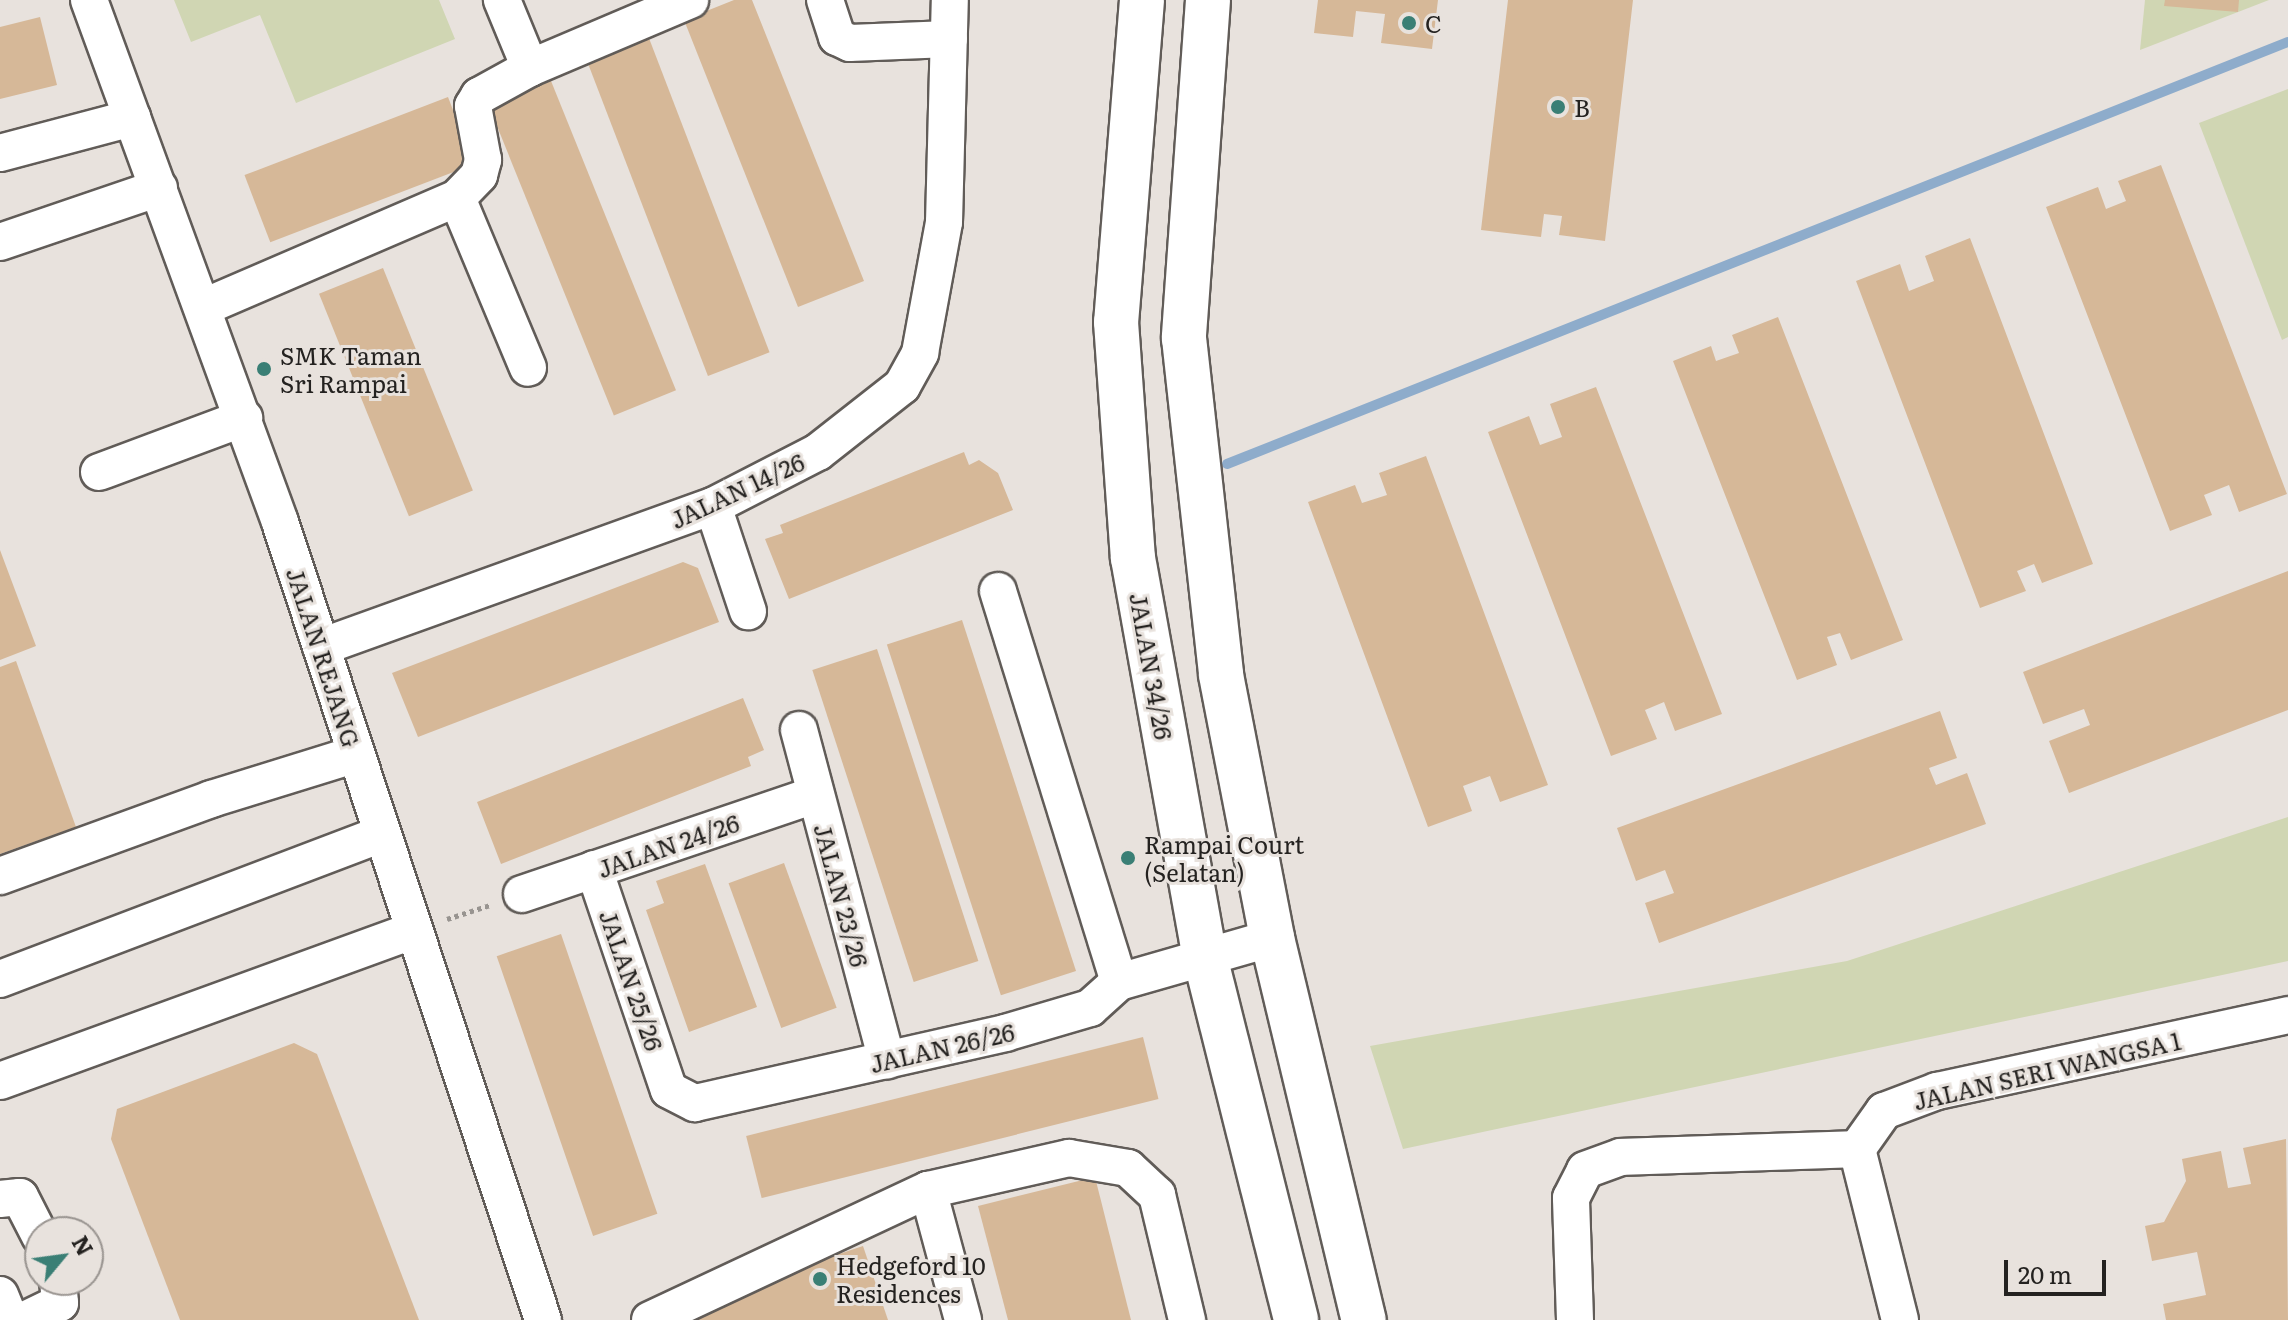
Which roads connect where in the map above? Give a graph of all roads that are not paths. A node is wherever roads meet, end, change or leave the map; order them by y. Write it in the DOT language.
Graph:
graph roads {
  1 [pos="89,0"];
  2 [pos="502,0"];
  3 [pos="690,0"];
  4 [pos="825,0"];
  5 [pos="950,0"];
  6 [pos="1142,0"];
  7 [pos="1208,0"];
  8 [pos="949,39"];
  9 [pos="530,68"];
  10 [pos="132,118"];
  11 [pos="0,153"];
  12 [pos="159,188"];
  13 [pos="457,198"];
  14 [pos="0,242"];
  15 [pos="204,307"];
  16 [pos="528,368"];
  17 [pos="244,418"];
  18 [pos="99,472"];
  19 [pos="713,506"];
  20 [pos="998,591"];
  21 [pos="748,611"];
  22 [pos="321,647"];
  23 [pos="799,730"];
  24 [pos="356,754"];
  25 [pos="815,795"];
  26 [pos="382,834"];
  27 [pos="594,869"];
  28 [pos="0,876"];
  29 [pos="522,894"];
  30 [pos="414,930"];
  31 [pos="1272,938"];
  32 [pos="1205,957"];
  33 [pos="0,979"];
  34 [pos="1119,982"];
  35 [pos="2288,1015"];
  36 [pos="887,1061"];
  37 [pos="0,1081"];
  38 [pos="669,1090"];
  39 [pos="1857,1149"];
  40 [pos="928,1190"];
  41 [pos="0,1199"];
  42 [pos="30,1216"];
  43 [pos="0,1295"];
  44 [pos="59,1296"];
  45 [pos="10,1320"];
  46 [pos="25,1320"];
  47 [pos="543,1320"];
  48 [pos="650,1320"];
  49 [pos="963,1320"];
  50 [pos="1187,1320"];
  51 [pos="1296,1320"];
  52 [pos="1364,1320"];
  53 [pos="1575,1320"];
  54 [pos="1900,1320"];
  1 -- 10 [label="street, JALAN REJANG"];
  2 -- 9 [label="street"];
  3 -- 9 [label="street"];
  4 -- 8 [label="street"];
  5 -- 8 [label="street, JALAN 14/26"];
  6 -- 32 [label="main road, JALAN 34/26"];
  7 -- 31 [label="main road"];
  8 -- 19 [label="street, JALAN 14/26"];
  9 -- 13 [label="street"];
  10 -- 11 [label="street"];
  10 -- 12 [label="street, JALAN REJANG"];
  12 -- 14 [label="street"];
  12 -- 15 [label="street, JALAN REJANG"];
  13 -- 15 [label="street"];
  13 -- 16 [label="street"];
  15 -- 17 [label="street, JALAN REJANG"];
  17 -- 18 [label="street"];
  17 -- 22 [label="street, JALAN REJANG"];
  19 -- 21 [label="street"];
  19 -- 22 [label="street, JALAN 14/26"];
  20 -- 34 [label="street"];
  22 -- 24 [label="street, JALAN REJANG"];
  23 -- 25 [label="street, JALAN 23/26"];
  24 -- 26 [label="street, JALAN REJANG"];
  24 -- 28 [label="street"];
  25 -- 27 [label="street, JALAN 24/26"];
  25 -- 36 [label="street, JALAN 23/26"];
  26 -- 30 [label="street, JALAN REJANG"];
  26 -- 33 [label="street"];
  27 -- 29 [label="street, JALAN 24/26"];
  27 -- 38 [label="street, JALAN 25/26"];
  30 -- 37 [label="street"];
  30 -- 47 [label="street, JALAN REJANG"];
  31 -- 32 [label="street, JALAN 26/26"];
  31 -- 52 [label="main road"];
  32 -- 34 [label="street, JALAN 26/26"];
  32 -- 51 [label="main road, JALAN 34/26"];
  34 -- 36 [label="street, JALAN 26/26"];
  35 -- 39 [label="street, JALAN SERI WANGSA 1"];
  36 -- 38 [label="street, JALAN 26/26"];
  39 -- 53 [label="street"];
  39 -- 54 [label="street"];
  40 -- 48 [label="street"];
  40 -- 49 [label="street"];
  40 -- 50 [label="street"];
  41 -- 42 [label="street"];
  43 -- 45 [label="street"];
  44 -- 46 [label="street"];
}
